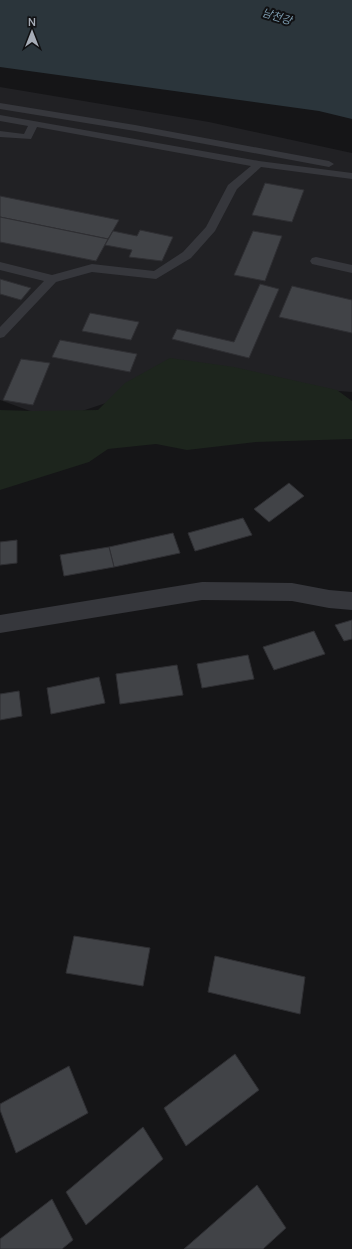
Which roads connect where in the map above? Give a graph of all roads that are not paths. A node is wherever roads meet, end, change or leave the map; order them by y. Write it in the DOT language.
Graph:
graph roads {
  1 [pos="0,106"];
  2 [pos="0,118"];
  3 [pos="34,124"];
  4 [pos="0,134"];
  5 [pos="259,164"];
  6 [pos="352,168"];
  7 [pos="352,176"];
  8 [pos="316,261"];
  9 [pos="0,266"];
  10 [pos="352,269"];
  11 [pos="52,279"];
  12 [pos="0,334"];
  13 [pos="352,601"];
  14 [pos="0,624"];
  1 -- 6 [label="lane"];
  2 -- 3 [label="lane"];
  3 -- 4 [label="lane"];
  3 -- 5 [label="lane"];
  5 -- 7 [label="lane"];
  5 -- 11 [label="lane"];
  8 -- 10 [label="lane"];
  9 -- 11 [label="lane"];
  11 -- 12 [label="lane"];
  13 -- 14 [label="street"];
}
